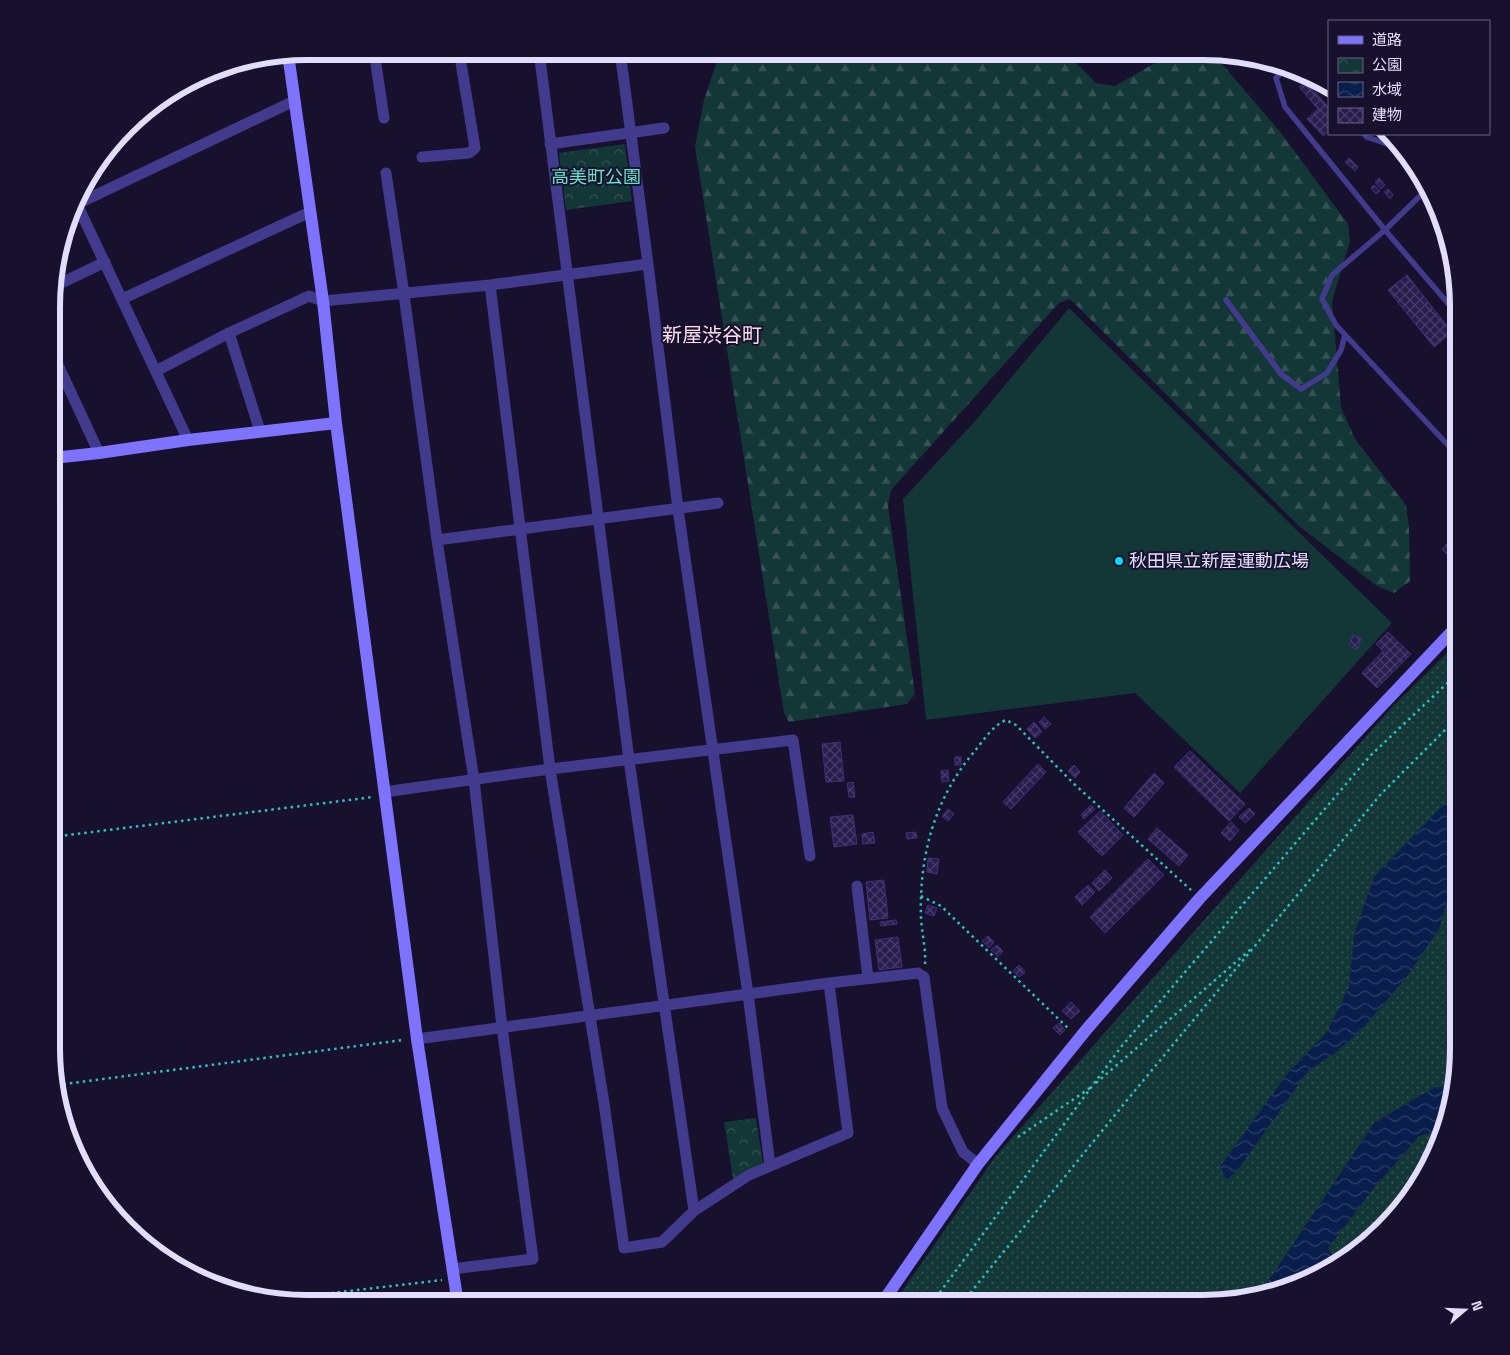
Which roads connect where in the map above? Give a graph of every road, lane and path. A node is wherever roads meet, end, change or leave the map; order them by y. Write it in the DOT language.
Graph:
graph roads {
  1 [pos="375,60"];
  2 [pos="461,60"];
  3 [pos="540,60"];
  4 [pos="621,60"];
  5 [pos="289,61"];
  6 [pos="1281,73"];
  7 [pos="294,101"];
  8 [pos="384,118"];
  9 [pos="664,128"];
  10 [pos="631,133"];
  11 [pos="1365,135"];
  12 [pos="550,144"];
  13 [pos="1390,145"];
  14 [pos="422,157"];
  15 [pos="386,173"];
  16 [pos="1422,193"];
  17 [pos="84,201"];
  18 [pos="80,210"];
  19 [pos="310,212"];
  20 [pos="1385,230"];
  21 [pos="105,262"];
  22 [pos="648,264"];
  23 [pos="567,275"];
  24 [pos="61,283"];
  25 [pos="490,286"];
  26 [pos="404,294"];
  27 [pos="122,299"];
  28 [pos="1226,300"];
  29 [pos="323,301"];
  30 [pos="1450,306"];
  31 [pos="229,334"];
  32 [pos="1345,334"];
  33 [pos="60,369"];
  34 [pos="156,371"];
  35 [pos="336,423"];
  36 [pos="260,432"];
  37 [pos="188,440"];
  38 [pos="1450,447"];
  39 [pos="99,453"];
  40 [pos="60,457"];
  41 [pos="718,503"];
  42 [pos="678,509"];
  43 [pos="598,520"];
  44 [pos="520,530"];
  45 [pos="437,540"];
  46 [pos="1450,633"];
  47 [pos="1450,681"];
  48 [pos="1450,725"];
  49 [pos="713,750"];
  50 [pos="629,760"];
  51 [pos="550,769"];
  52 [pos="474,780"];
  53 [pos="385,794"];
  54 [pos="60,836"];
  55 [pos="810,856"];
  56 [pos="857,886"];
  57 [pos="921,896"];
  58 [pos="1200,898"];
  59 [pos="1258,943"];
  60 [pos="920,974"];
  61 [pos="868,978"];
  62 [pos="829,983"];
  63 [pos="748,994"];
  64 [pos="665,1005"];
  65 [pos="591,1015"];
  66 [pos="502,1027"];
  67 [pos="417,1039"];
  68 [pos="1079,1039"];
  69 [pos="63,1084"];
  70 [pos="1092,1086"];
  71 [pos="1011,1142"];
  72 [pos="978,1164"];
  73 [pos="770,1165"];
  74 [pos="694,1211"];
  75 [pos="453,1274"];
  76 [pos="308,1295"];
  77 [pos="456,1295"];
  78 [pos="888,1295"];
  79 [pos="938,1295"];
  80 [pos="969,1295"];
  1 -- 8 [label="street"];
  2 -- 14 [label="street"];
  3 -- 12 [label="street"];
  4 -- 10 [label="street"];
  5 -- 7 [label="street"];
  6 -- 20 [label="lane"];
  7 -- 17 [label="street"];
  7 -- 19 [label="street"];
  9 -- 10 [label="street"];
  10 -- 12 [label="street"];
  10 -- 22 [label="street"];
  11 -- 13 [label="lane"];
  12 -- 23 [label="street"];
  15 -- 26 [label="street"];
  16 -- 20 [label="lane"];
  18 -- 21 [label="street"];
  19 -- 27 [label="street"];
  19 -- 29 [label="street"];
  20 -- 30 [label="lane"];
  20 -- 32 [label="lane"];
  21 -- 24 [label="street"];
  21 -- 27 [label="street"];
  22 -- 23 [label="street"];
  22 -- 42 [label="street"];
  23 -- 25 [label="street"];
  23 -- 43 [label="street"];
  25 -- 26 [label="street"];
  25 -- 44 [label="street"];
  26 -- 29 [label="street"];
  26 -- 45 [label="street"];
  27 -- 34 [label="street"];
  28 -- 32 [label="lane"];
  29 -- 31 [label="street"];
  29 -- 35 [label="street"];
  31 -- 34 [label="street"];
  31 -- 36 [label="street"];
  32 -- 38 [label="lane"];
  33 -- 39 [label="street"];
  34 -- 37 [label="street"];
  35 -- 36 [label="street"];
  35 -- 53 [label="street"];
  36 -- 37 [label="street"];
  37 -- 39 [label="street"];
  39 -- 40 [label="street"];
  41 -- 42 [label="street"];
  42 -- 43 [label="street"];
  42 -- 49 [label="street"];
  43 -- 44 [label="street"];
  43 -- 50 [label="street"];
  44 -- 45 [label="street"];
  44 -- 51 [label="street"];
  45 -- 52 [label="street"];
  46 -- 58 [label="street"];
  47 -- 70 [label="path"];
  48 -- 59 [label="path"];
  49 -- 50 [label="street"];
  49 -- 55 [label="street"];
  49 -- 63 [label="street"];
  50 -- 51 [label="street"];
  50 -- 64 [label="street"];
  51 -- 52 [label="street"];
  51 -- 65 [label="street"];
  52 -- 53 [label="street"];
  52 -- 66 [label="street"];
  53 -- 54 [label="path"];
  53 -- 67 [label="street"];
  56 -- 61 [label="street"];
  57 -- 58 [label="path"];
  57 -- 60 [label="path"];
  57 -- 68 [label="path"];
  58 -- 68 [label="street"];
  59 -- 70 [label="path"];
  59 -- 80 [label="path"];
  60 -- 61 [label="street"];
  60 -- 72 [label="street"];
  61 -- 62 [label="street"];
  62 -- 63 [label="street"];
  62 -- 73 [label="street"];
  63 -- 64 [label="street"];
  63 -- 73 [label="street"];
  64 -- 65 [label="street"];
  64 -- 74 [label="street"];
  65 -- 66 [label="street"];
  65 -- 74 [label="street"];
  66 -- 67 [label="street"];
  66 -- 75 [label="street"];
  67 -- 69 [label="path"];
  67 -- 75 [label="street"];
  68 -- 72 [label="street"];
  70 -- 71 [label="path"];
  70 -- 79 [label="path"];
  72 -- 78 [label="street"];
  73 -- 74 [label="street"];
  75 -- 76 [label="path"];
  75 -- 77 [label="street"];
}
